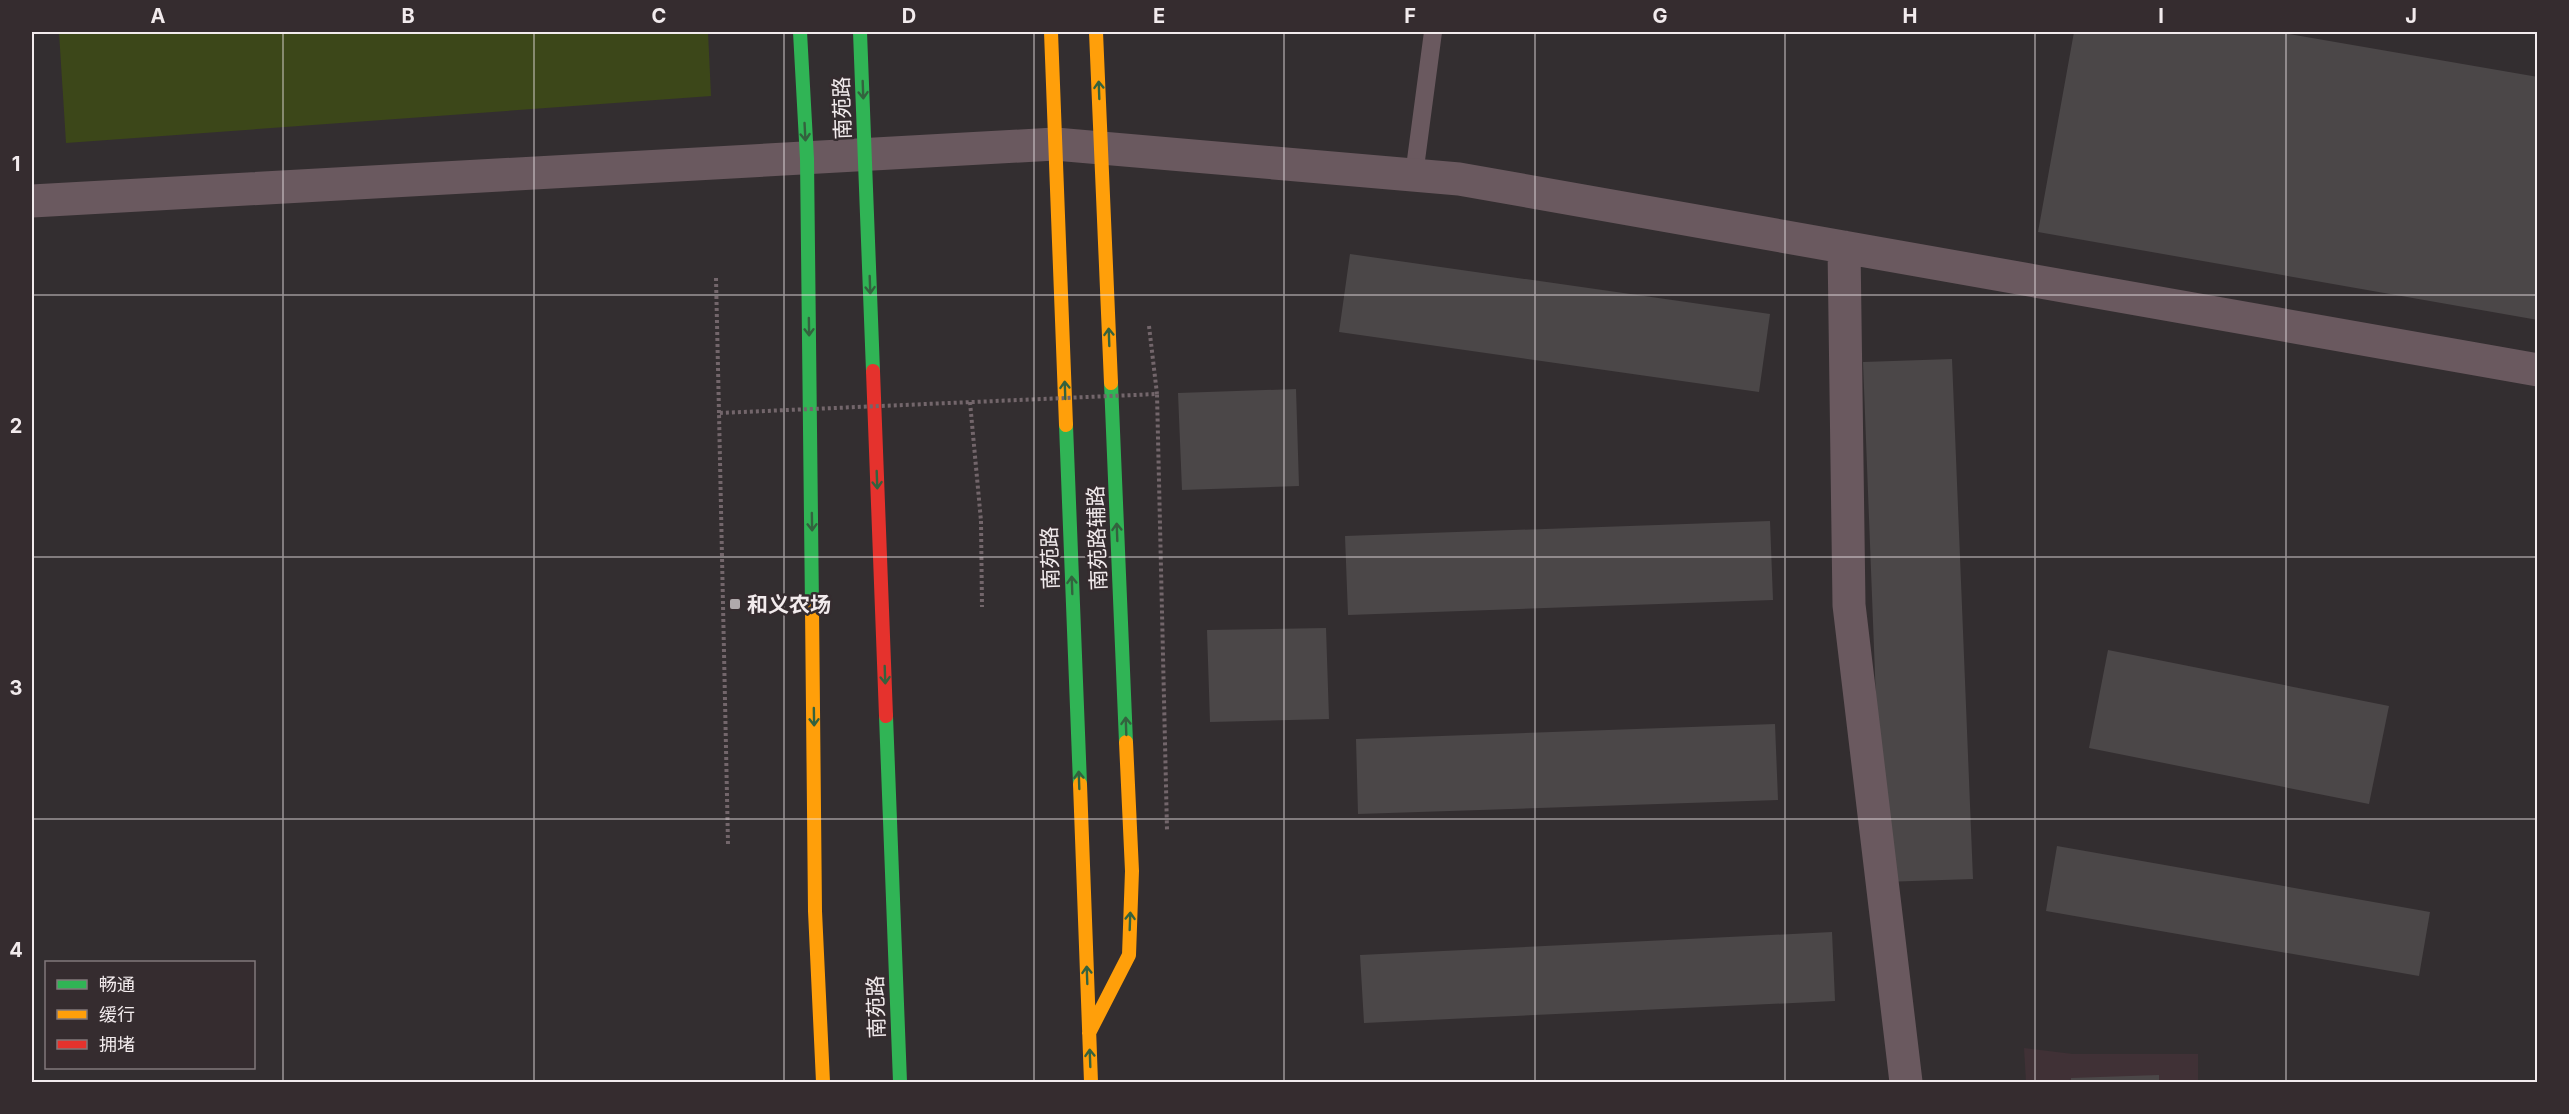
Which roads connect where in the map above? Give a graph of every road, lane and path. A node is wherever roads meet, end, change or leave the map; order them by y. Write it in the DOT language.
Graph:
graph roads {
  1 [pos="800,32"];
  2 [pos="860,32"];
  3 [pos="1051,32"];
  4 [pos="1096,32"];
  5 [pos="1432,32"];
  6 [pos="1055,144"];
  7 [pos="1101,148"];
  8 [pos="865,156"];
  9 [pos="807,159"];
  10 [pos="1414,176"];
  11 [pos="32,201"];
  12 [pos="1844,247"];
  13 [pos="716,278"];
  14 [pos="1148,316"];
  15 [pos="2538,370"];
  16 [pos="1157,394"];
  17 [pos="970,402"];
  18 [pos="719,413"];
  19 [pos="982,607"];
  20 [pos="1167,830"];
  21 [pos="728,843"];
  22 [pos="1089,1033"];
  23 [pos="823,1083"];
  24 [pos="900,1083"];
  25 [pos="1091,1083"];
  26 [pos="1906,1083"];
  1 -- 9 [label="main road, 南苑路, one-way"];
  2 -- 8 [label="main road, 南苑路, one-way"];
  3 -- 6 [label="main road, 南苑路"];
  7 -- 4 [label="main road, 南苑路辅路, one-way"];
  5 -- 10 [label="lane"];
  6 -- 7 [label="street"];
  6 -- 8 [label="street"];
  22 -- 6 [label="main road, 南苑路, one-way"];
  7 -- 10 [label="street"];
  22 -- 7 [label="main road, 南苑路辅路, one-way"];
  8 -- 9 [label="street"];
  8 -- 24 [label="main road, 南苑路, one-way"];
  9 -- 11 [label="street"];
  9 -- 23 [label="main road, 南苑路, one-way"];
  10 -- 12 [label="street"];
  12 -- 15 [label="street"];
  12 -- 26 [label="street"];
  13 -- 18 [label="path"];
  14 -- 16 [label="path"];
  16 -- 17 [label="path, bridge"];
  16 -- 20 [label="path, bridge"];
  17 -- 18 [label="path, bridge"];
  17 -- 19 [label="path, bridge"];
  18 -- 21 [label="path, bridge"];
  25 -- 22 [label="main road, 南苑路, one-way"];
}
